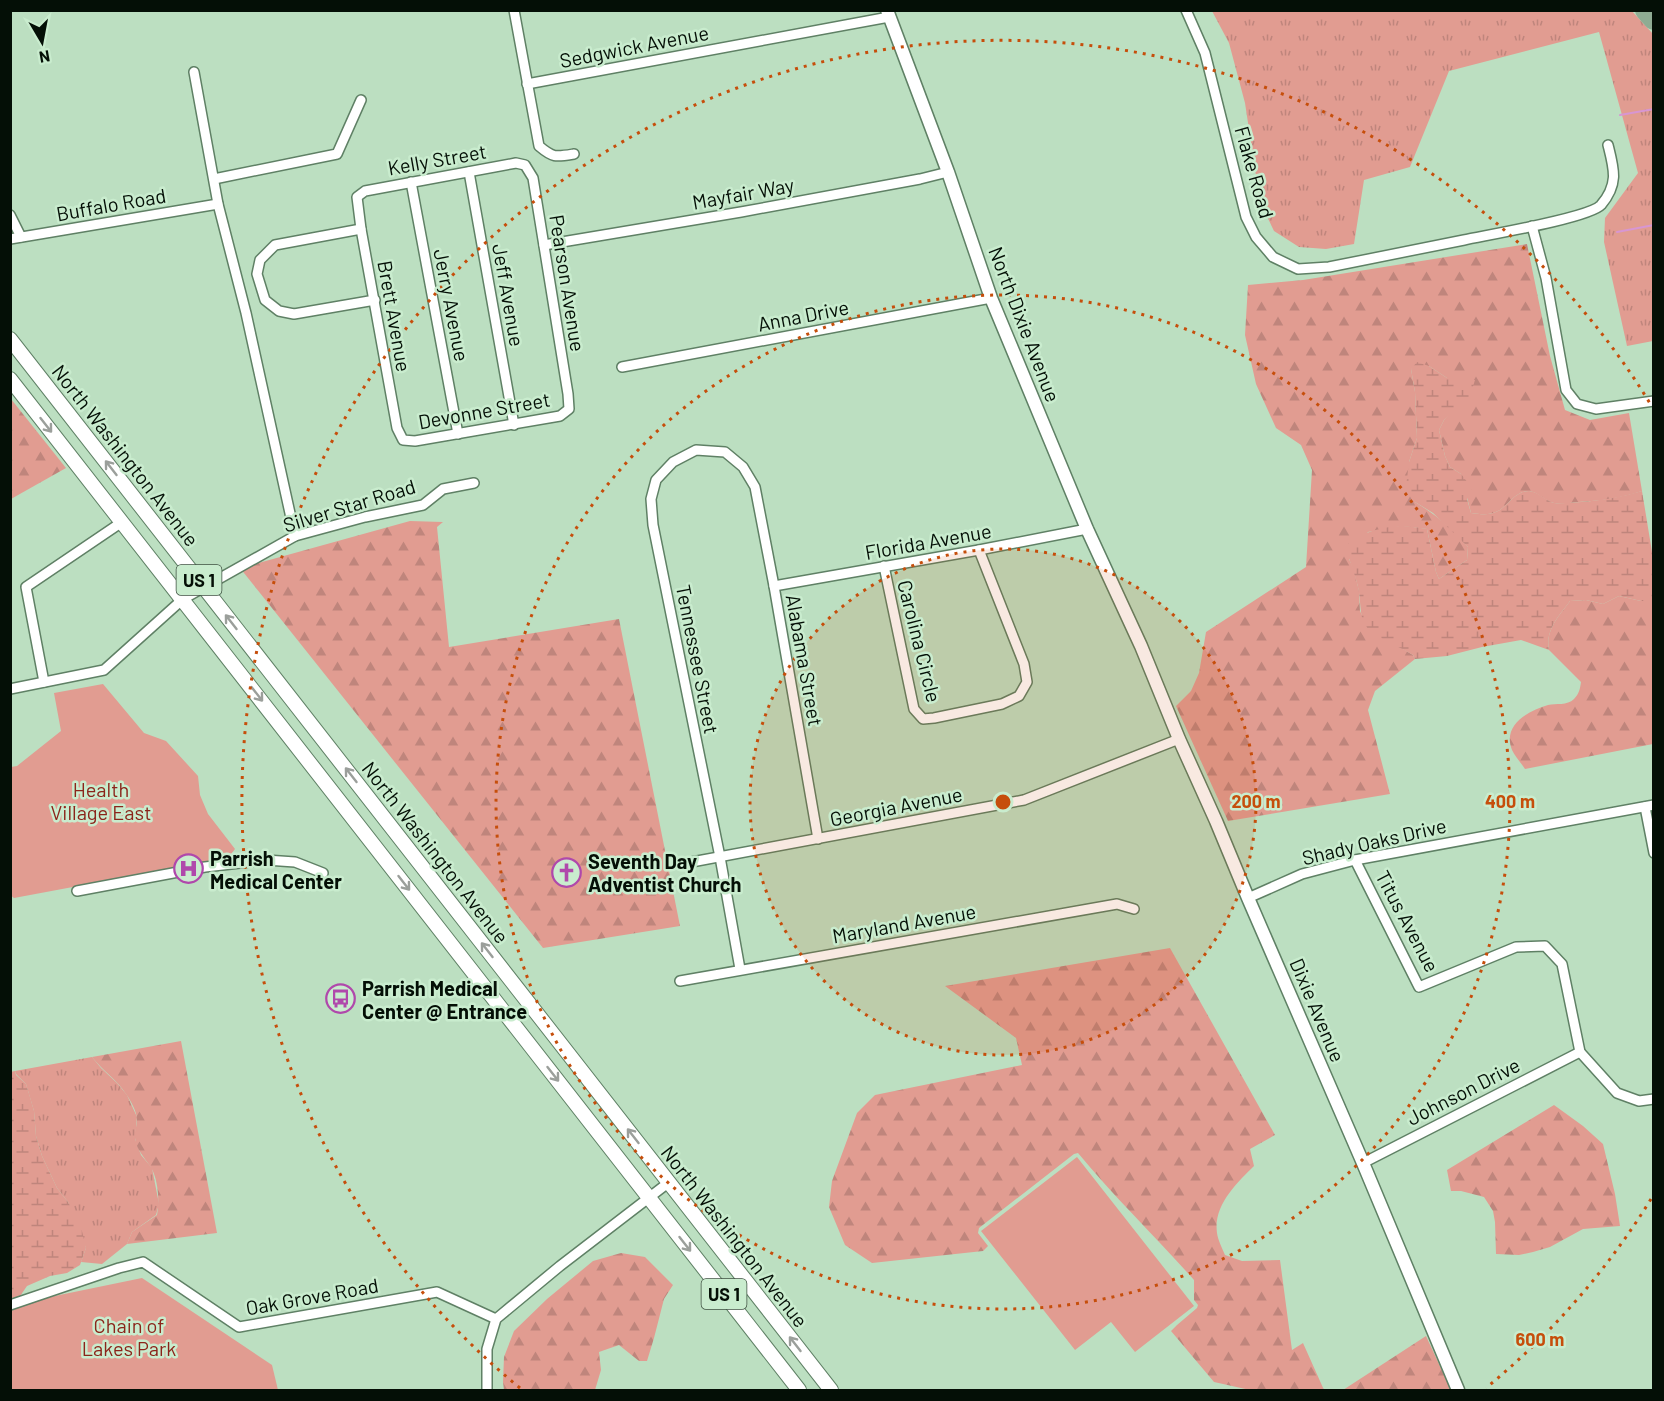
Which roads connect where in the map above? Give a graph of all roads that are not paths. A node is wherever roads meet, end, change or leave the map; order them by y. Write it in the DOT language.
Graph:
graph roads {
  1 [pos="514,10"];
  2 [pos="1186,10"];
  3 [pos="888,14"];
  4 [pos="194,72"];
  5 [pos="527,84"];
  6 [pos="361,100"];
  7 [pos="1608,145"];
  8 [pos="574,154"];
  9 [pos="525,165"];
  10 [pos="469,172"];
  11 [pos="948,172"];
  12 [pos="214,179"];
  13 [pos="411,183"];
  14 [pos="357,197"];
  15 [pos="218,204"];
  16 [pos="10,215"];
  17 [pos="1532,226"];
  18 [pos="361,229"];
  19 [pos="21,237"];
  20 [pos="10,239"];
  21 [pos="544,245"];
  22 [pos="991,298"];
  23 [pos="375,300"];
  24 [pos="10,339"];
  25 [pos="622,367"];
  26 [pos="10,379"];
  27 [pos="1653,401"];
  28 [pos="568,409"];
  29 [pos="513,425"];
  30 [pos="458,434"];
  31 [pos="403,440"];
  32 [pos="474,483"];
  33 [pos="755,487"];
  34 [pos="122,522"];
  35 [pos="1087,530"];
  36 [pos="295,536"];
  37 [pos="979,550"];
  38 [pos="884,566"];
  39 [pos="774,586"];
  40 [pos="204,587"];
  41 [pos="183,599"];
  42 [pos="1141,646"];
  43 [pos="44,682"];
  44 [pos="10,689"];
  45 [pos="1179,739"];
  46 [pos="1649,806"];
  47 [pos="387,822"];
  48 [pos="368,837"];
  49 [pos="818,839"];
  50 [pos="1653,853"];
  51 [pos="720,857"];
  52 [pos="1355,860"];
  53 [pos="681,864"];
  54 [pos="323,873"];
  55 [pos="76,891"];
  56 [pos="1248,898"];
  57 [pos="1134,909"];
  58 [pos="740,969"];
  59 [pos="680,981"];
  60 [pos="1580,1052"];
  61 [pos="1653,1099"];
  62 [pos="1363,1163"];
  63 [pos="668,1183"];
  64 [pos="650,1198"];
  65 [pos="10,1305"];
  66 [pos="496,1319"];
  67 [pos="487,1390"];
  68 [pos="799,1390"];
  69 [pos="831,1390"];
  70 [pos="1458,1390"];
  1 -- 5 [label="street"];
  2 -- 17 [label="street, Flake Road"];
  3 -- 5 [label="street, Sedgwick Avenue"];
  3 -- 11 [label="street, North Dixie Avenue"];
  4 -- 12 [label="street"];
  5 -- 8 [label="street"];
  6 -- 12 [label="street"];
  7 -- 17 [label="street, Flake Road"];
  9 -- 10 [label="street, Kelly Street"];
  9 -- 21 [label="street, Pearson Avenue"];
  10 -- 13 [label="street, Kelly Street"];
  10 -- 29 [label="street, Jeff Avenue"];
  11 -- 21 [label="street, Mayfair Way"];
  11 -- 22 [label="street, North Dixie Avenue"];
  12 -- 15 [label="street"];
  13 -- 14 [label="street, Kelly Street"];
  13 -- 30 [label="street, Jerry Avenue"];
  14 -- 18 [label="street, Brett Avenue"];
  15 -- 19 [label="street, Buffalo Road"];
  15 -- 36 [label="street"];
  16 -- 19 [label="street"];
  17 -- 27 [label="street"];
  18 -- 23 [label="street, Brett Avenue"];
  18 -- 23 [label="street"];
  19 -- 20 [label="street, Buffalo Road"];
  21 -- 28 [label="street, Pearson Avenue"];
  22 -- 25 [label="street, Anna Drive"];
  22 -- 35 [label="street, North Dixie Avenue"];
  23 -- 31 [label="street, Brett Avenue"];
  40 -- 24 [label="main road, North Washington Avenue / US 1, one-way"];
  26 -- 34 [label="main road, US 1, one-way"];
  28 -- 29 [label="street, Devonne Street"];
  29 -- 30 [label="street, Devonne Street"];
  30 -- 31 [label="street, Devonne Street"];
  32 -- 36 [label="street, Silver Star Road"];
  33 -- 39 [label="street, Alabama Street"];
  33 -- 51 [label="street, Tennessee Street"];
  34 -- 41 [label="main road, US 1"];
  34 -- 43 [label="street"];
  35 -- 37 [label="street, Florida Avenue"];
  35 -- 42 [label="street, North Dixie Avenue"];
  36 -- 40 [label="street, Silver Star Road"];
  37 -- 38 [label="street, Florida Avenue"];
  37 -- 38 [label="street, Carolina Circle"];
  38 -- 39 [label="street, Florida Avenue"];
  39 -- 49 [label="street, Alabama Street"];
  40 -- 41 [label="street, Silver Star Road"];
  47 -- 40 [label="main road, North Washington Avenue / US 1, one-way"];
  41 -- 43 [label="street, Silver Star Road"];
  41 -- 48 [label="main road, US 1, one-way"];
  42 -- 45 [label="street, Dixie Avenue"];
  43 -- 44 [label="street, Silver Star Road"];
  45 -- 49 [label="street, Georgia Avenue"];
  45 -- 56 [label="street, Dixie Avenue"];
  46 -- 50 [label="street"];
  46 -- 52 [label="street, Shady Oaks Drive"];
  47 -- 48 [label="main road"];
  63 -- 47 [label="main road, North Washington Avenue / US 1, one-way"];
  48 -- 64 [label="main road, US 1, one-way"];
  49 -- 51 [label="street, Georgia Avenue"];
  51 -- 53 [label="street, Georgia Avenue"];
  51 -- 58 [label="street, Tennessee Street"];
  52 -- 56 [label="street, Shady Oaks Drive"];
  52 -- 60 [label="street, Titus Avenue"];
  54 -- 55 [label="street"];
  56 -- 62 [label="street, Dixie Avenue"];
  57 -- 58 [label="street, Maryland Avenue"];
  58 -- 59 [label="street, Maryland Avenue"];
  60 -- 61 [label="street"];
  60 -- 62 [label="street, Johnson Drive"];
  62 -- 70 [label="street, Dixie Avenue"];
  63 -- 64 [label="street"];
  69 -- 63 [label="main road, North Washington Avenue / US 1, one-way"];
  64 -- 66 [label="street"];
  64 -- 68 [label="main road, US 1, one-way"];
  65 -- 66 [label="street, Oak Grove Road"];
  66 -- 67 [label="street"];
}
